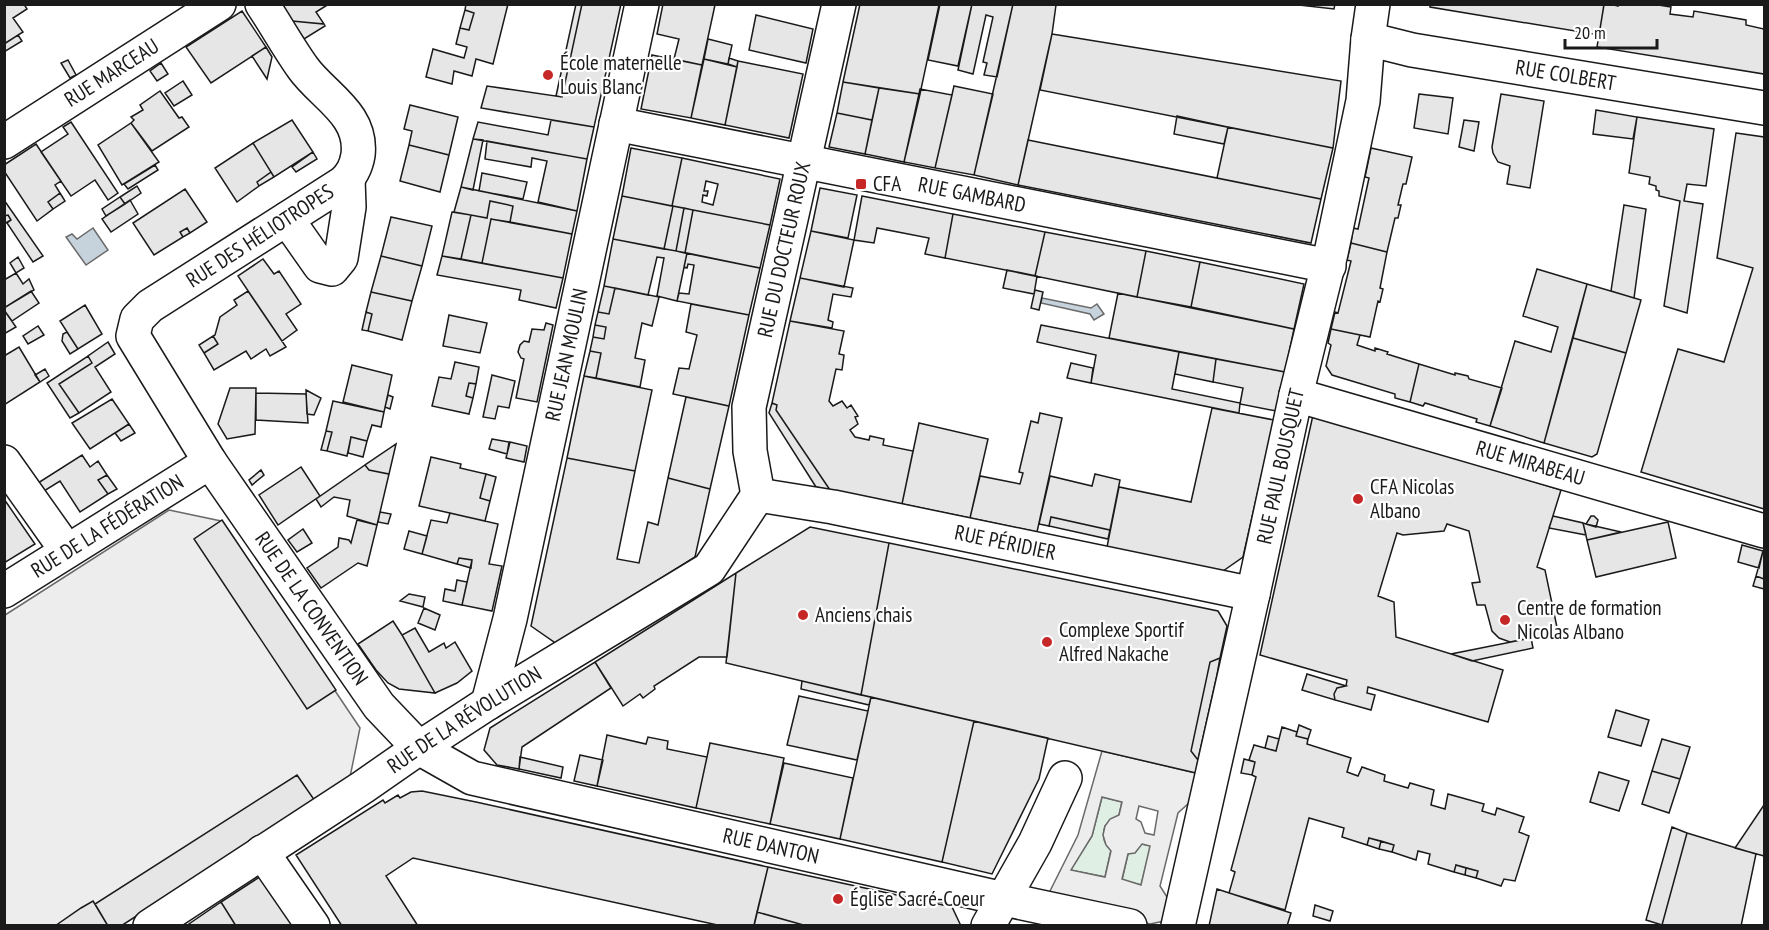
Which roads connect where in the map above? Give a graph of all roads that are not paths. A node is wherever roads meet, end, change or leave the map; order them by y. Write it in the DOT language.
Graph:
graph roads {
  1 [pos="219,4"];
  2 [pos="262,4"];
  3 [pos="642,4"];
  4 [pos="839,4"];
  5 [pos="1373,4"];
  6 [pos="1368,39"];
  7 [pos="1764,108"];
  8 [pos="616,124"];
  9 [pos="4,142"];
  10 [pos="804,161"];
  11 [pos="348,179"];
  12 [pos="287,219"];
  13 [pos="1329,266"];
  14 [pos="1296,395"];
  15 [pos="4,462"];
  16 [pos="210,462"];
  17 [pos="758,495"];
  18 [pos="1764,531"];
  19 [pos="67,551"];
  20 [pos="4,591"];
  21 [pos="1253,594"];
  22 [pos="488,703"];
  23 [pos="419,748"];
  24 [pos="1065,778"];
  25 [pos="262,852"];
  26 [pos="996,912"];
  27 [pos="150,926"];
  28 [pos="313,926"];
  29 [pos="1130,926"];
  30 [pos="1178,926"];
  1 -- 9 [label="street, RUE MARCEAU"];
  2 -- 11 [label="street, RUE DES HÉLIOTROPES"];
  3 -- 8 [label="street, RUE JEAN MOULIN"];
  4 -- 10 [label="street, RUE DU DOCTEUR ROUX"];
  5 -- 6 [label="street, RUE PAUL BOUSQUET"];
  6 -- 7 [label="street, RUE COLBERT"];
  6 -- 13 [label="street, RUE PAUL BOUSQUET"];
  8 -- 10 [label="street, RUE GAMBARD"];
  8 -- 22 [label="street, RUE JEAN MOULIN"];
  10 -- 13 [label="street, RUE GAMBARD"];
  10 -- 17 [label="street, RUE DU DOCTEUR ROUX"];
  11 -- 12 [label="street, RUE DES HÉLIOTROPES"];
  11 -- 12 [label="street"];
  12 -- 16 [label="street, RUE DES HÉLIOTROPES"];
  13 -- 14 [label="street, RUE PAUL BOUSQUET"];
  14 -- 18 [label="street, RUE MIRABEAU"];
  14 -- 21 [label="street, RUE PAUL BOUSQUET"];
  15 -- 19 [label="street"];
  16 -- 19 [label="street, RUE DE LA FÉDÉRATION"];
  16 -- 23 [label="street, RUE DE LA CONVENTION"];
  17 -- 21 [label="street, RUE PÉRIDIER"];
  17 -- 22 [label="street, RUE DE LA RÉVOLUTION"];
  19 -- 20 [label="street, RUE DE LA FÉDÉRATION"];
  21 -- 30 [label="street, RUE PAUL BOUSQUET"];
  22 -- 23 [label="street, RUE DE LA RÉVOLUTION"];
  23 -- 25 [label="street, RUE DE LA RÉVOLUTION"];
  23 -- 26 [label="street, RUE DANTON"];
  24 -- 26 [label="street"];
  25 -- 27 [label="street, RUE DE LA RÉVOLUTION"];
  25 -- 28 [label="street"];
  26 -- 29 [label="street, RUE DANTON"];
}
